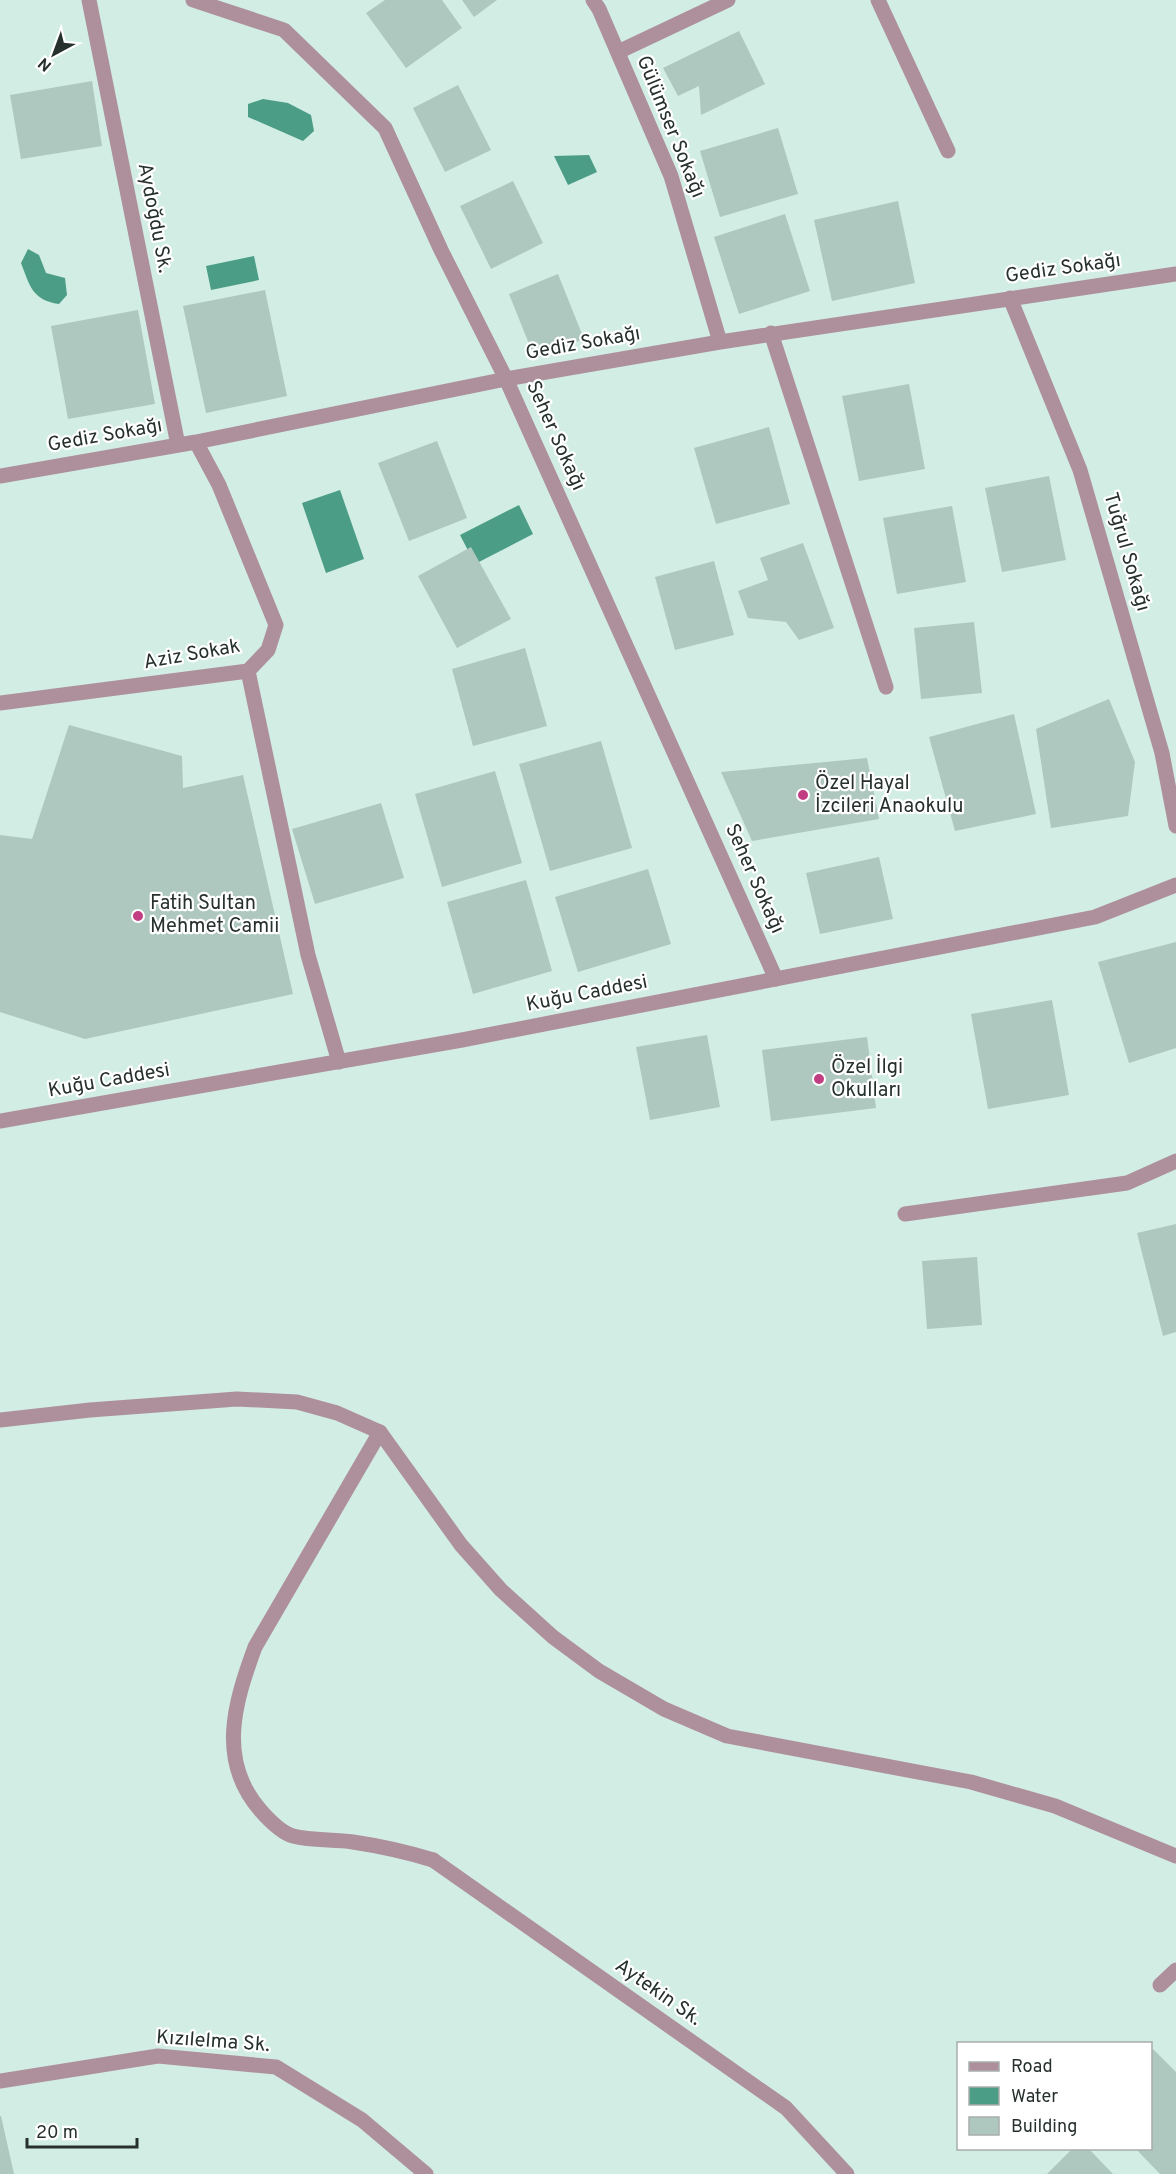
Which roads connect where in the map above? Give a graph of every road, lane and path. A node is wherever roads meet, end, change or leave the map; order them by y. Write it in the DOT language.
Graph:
graph roads {
  1 [pos="88,0"];
  2 [pos="193,0"];
  3 [pos="593,0"];
  4 [pos="728,0"];
  5 [pos="878,0"];
  6 [pos="618,52"];
  7 [pos="948,151"];
  8 [pos="1176,274"];
  9 [pos="1010,298"];
  10 [pos="771,333"];
  11 [pos="720,342"];
  12 [pos="506,379"];
  13 [pos="196,442"];
  14 [pos="178,445"];
  15 [pos="0,476"];
  16 [pos="248,671"];
  17 [pos="886,687"];
  18 [pos="0,703"];
  19 [pos="1176,826"];
  20 [pos="1176,885"];
  21 [pos="776,979"];
  22 [pos="339,1062"];
  23 [pos="0,1121"];
  24 [pos="1176,1161"];
  25 [pos="905,1214"];
  26 [pos="0,1420"];
  27 [pos="380,1432"];
  28 [pos="1176,1856"];
  29 [pos="1176,1970"];
  30 [pos="1160,1985"];
  31 [pos="0,2081"];
  32 [pos="426,2174"];
  33 [pos="847,2174"];
  1 -- 14 [label="street, Aydoğdu Sk."];
  2 -- 12 [label="street, Seher Sokağı"];
  3 -- 6 [label="street, Gülümser Sokağı"];
  4 -- 6 [label="street"];
  5 -- 7 [label="street"];
  6 -- 11 [label="street, Gülümser Sokağı"];
  8 -- 9 [label="street, Gediz Sokağı"];
  9 -- 10 [label="street, Gediz Sokağı"];
  9 -- 19 [label="street, Tuğrul Sokağı"];
  10 -- 11 [label="street, Gediz Sokağı"];
  10 -- 17 [label="street"];
  11 -- 12 [label="street, Gediz Sokağı"];
  12 -- 13 [label="street, Gediz Sokağı"];
  12 -- 21 [label="street, Seher Sokağı"];
  13 -- 14 [label="street, Gediz Sokağı"];
  13 -- 16 [label="street, Aziz Sokak"];
  14 -- 15 [label="street, Gediz Sokağı"];
  16 -- 18 [label="street, Aziz Sokak"];
  16 -- 22 [label="street"];
  20 -- 21 [label="street, Kuğu Caddesi"];
  21 -- 22 [label="street, Kuğu Caddesi"];
  22 -- 23 [label="street, Kuğu Caddesi"];
  24 -- 25 [label="street"];
  26 -- 27 [label="street"];
  27 -- 28 [label="street"];
  27 -- 33 [label="street, Aytekin Sk."];
  29 -- 30 [label="street"];
  31 -- 32 [label="street, Kızılelma Sk."];
}
